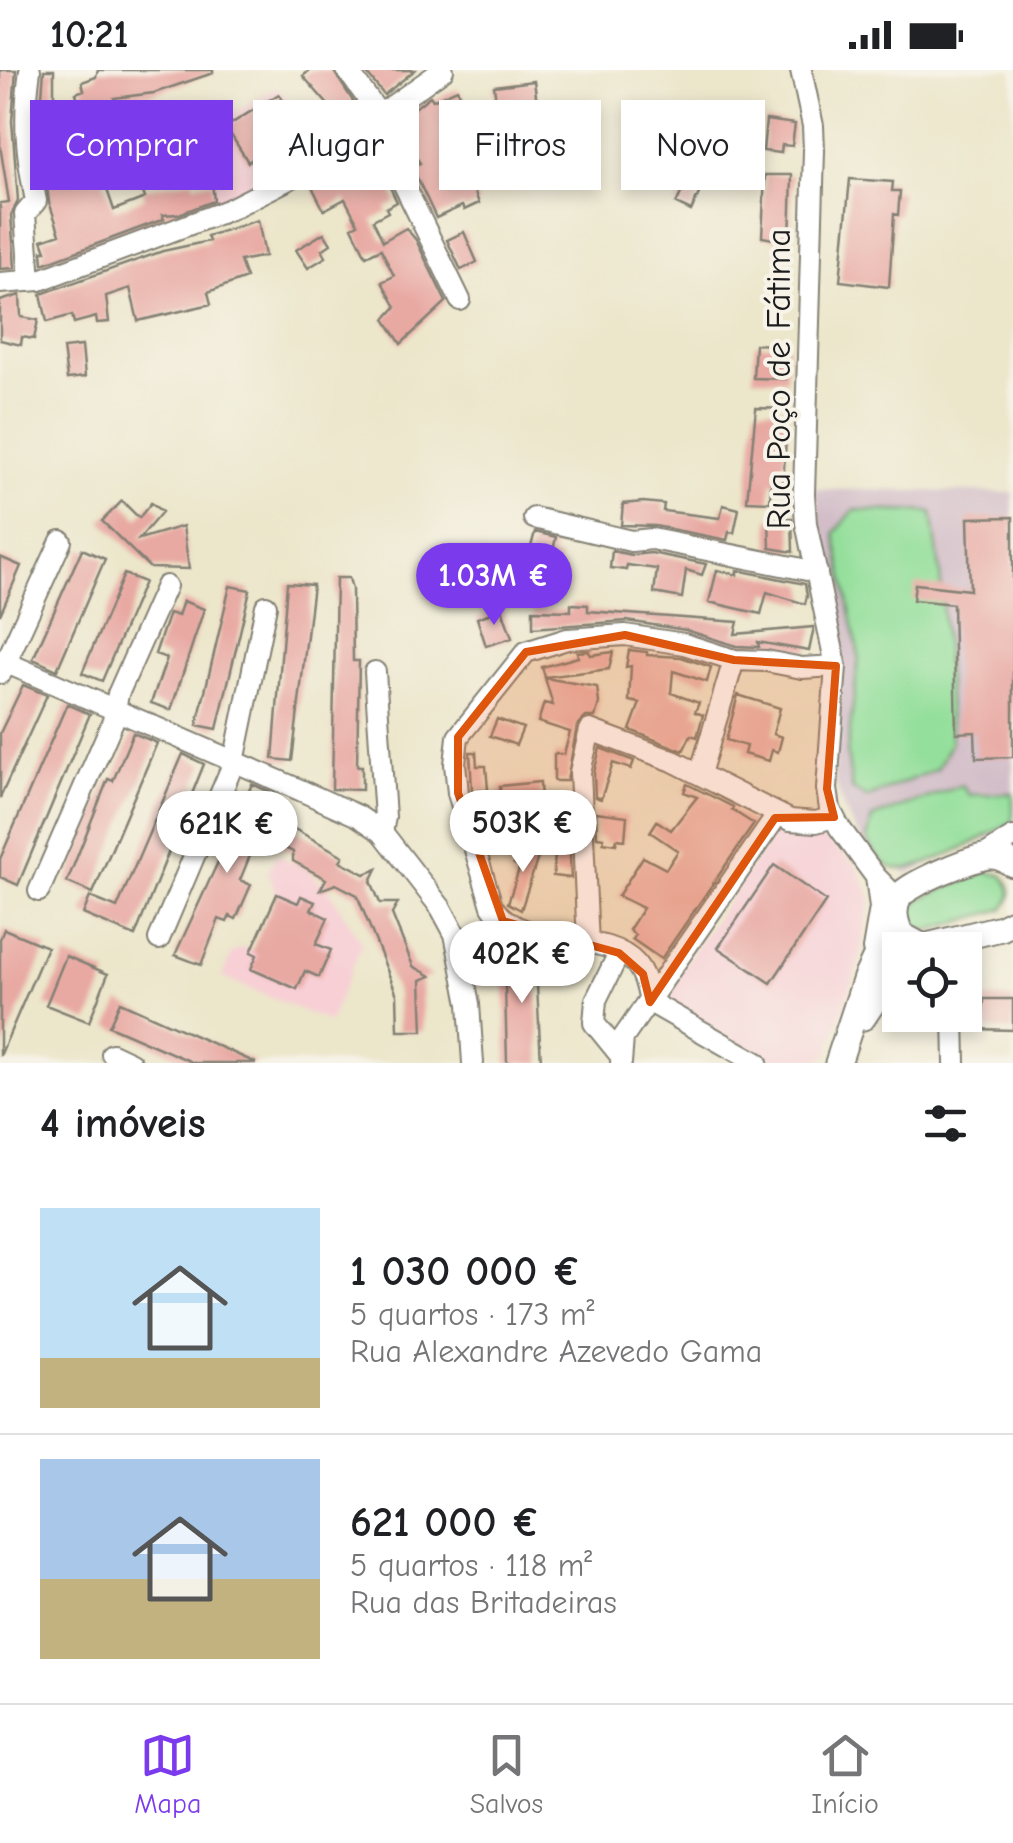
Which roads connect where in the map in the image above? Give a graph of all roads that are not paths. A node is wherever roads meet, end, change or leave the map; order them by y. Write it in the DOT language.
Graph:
graph roads {
  1 [pos="30,70"];
  2 [pos="347,70"];
  3 [pos="442,70"];
  4 [pos="801,70"];
  5 [pos="366,100"];
  6 [pos="400,100"];
  7 [pos="269,190"];
  8 [pos="410,190"];
  9 [pos="30,281"];
  10 [pos="0,283"];
  11 [pos="460,300"];
  12 [pos="534,518"];
  13 [pos="60,541"];
  14 [pos="816,572"];
  15 [pos="166,586"];
  16 [pos="266,606"];
  17 [pos="734,660"];
  18 [pos="2,666"];
  19 [pos="836,666"];
  20 [pos="375,672"];
  21 [pos="115,710"];
  22 [pos="234,762"];
  23 [pos="700,774"];
  24 [pos="778,814"];
  25 [pos="834,817"];
  26 [pos="382,832"];
  27 [pos="1013,838"];
  28 [pos="862,857"];
  29 [pos="982,857"];
  30 [pos="1013,864"];
  31 [pos="876,877"];
  32 [pos="932,878"];
  33 [pos="40,892"];
  34 [pos="896,908"];
  35 [pos="1009,927"];
  36 [pos="904,932"];
  37 [pos="982,934"];
  38 [pos="159,940"];
  39 [pos="588,944"];
  40 [pos="619,953"];
  41 [pos="866,978"];
  42 [pos="882,988"];
  43 [pos="650,1002"];
  44 [pos="954,1032"];
  45 [pos="469,1040"];
  46 [pos="621,1059"];
  47 [pos="838,1062"];
  48 [pos="464,1063"];
  49 [pos="473,1063"];
  50 [pos="757,1063"];
  51 [pos="955,1063"];
  1 -- 9 [label="street"];
  2 -- 5 [label="street"];
  3 -- 6 [label="street"];
  4 -- 14 [label="street, Rua Poço de Fátima"];
  7 -- 9 [label="street"];
  8 -- 11 [label="street"];
  9 -- 10 [label="street"];
  12 -- 14 [label="street"];
  13 -- 18 [label="street"];
  14 -- 19 [label="street, Rua Poço de Fátima"];
  15 -- 21 [label="street"];
  16 -- 22 [label="street"];
  17 -- 19 [label="street"];
  17 -- 23 [label="street"];
  17 -- 39 [label="street"];
  18 -- 21 [label="street"];
  19 -- 25 [label="street, Rua Poço de Fátima"];
  20 -- 26 [label="street"];
  21 -- 22 [label="street"];
  21 -- 33 [label="street"];
  22 -- 26 [label="street"];
  22 -- 38 [label="street"];
  23 -- 24 [label="street"];
  23 -- 39 [label="street"];
  24 -- 25 [label="street"];
  24 -- 43 [label="street"];
  25 -- 28 [label="street, Rua Poço de Fátima"];
  26 -- 45 [label="street"];
  27 -- 29 [label="street"];
  28 -- 31 [label="street, Rua Poço de Fátima"];
  28 -- 32 [label="street"];
  29 -- 30 [label="main road"];
  29 -- 32 [label="main road"];
  31 -- 34 [label="street, Rua Poço de Fátima"];
  31 -- 41 [label="street"];
  32 -- 34 [label="main road"];
  34 -- 36 [label="main road"];
  34 -- 41 [label="main road"];
  35 -- 37 [label="main road"];
  39 -- 40 [label="street"];
  40 -- 43 [label="street"];
  40 -- 46 [label="street"];
  41 -- 47 [label="main road"];
  42 -- 47 [label="main road"];
  43 -- 46 [label="street"];
  43 -- 50 [label="street"];
  44 -- 51 [label="street"];
  45 -- 48 [label="street"];
  45 -- 49 [label="street"];
}
